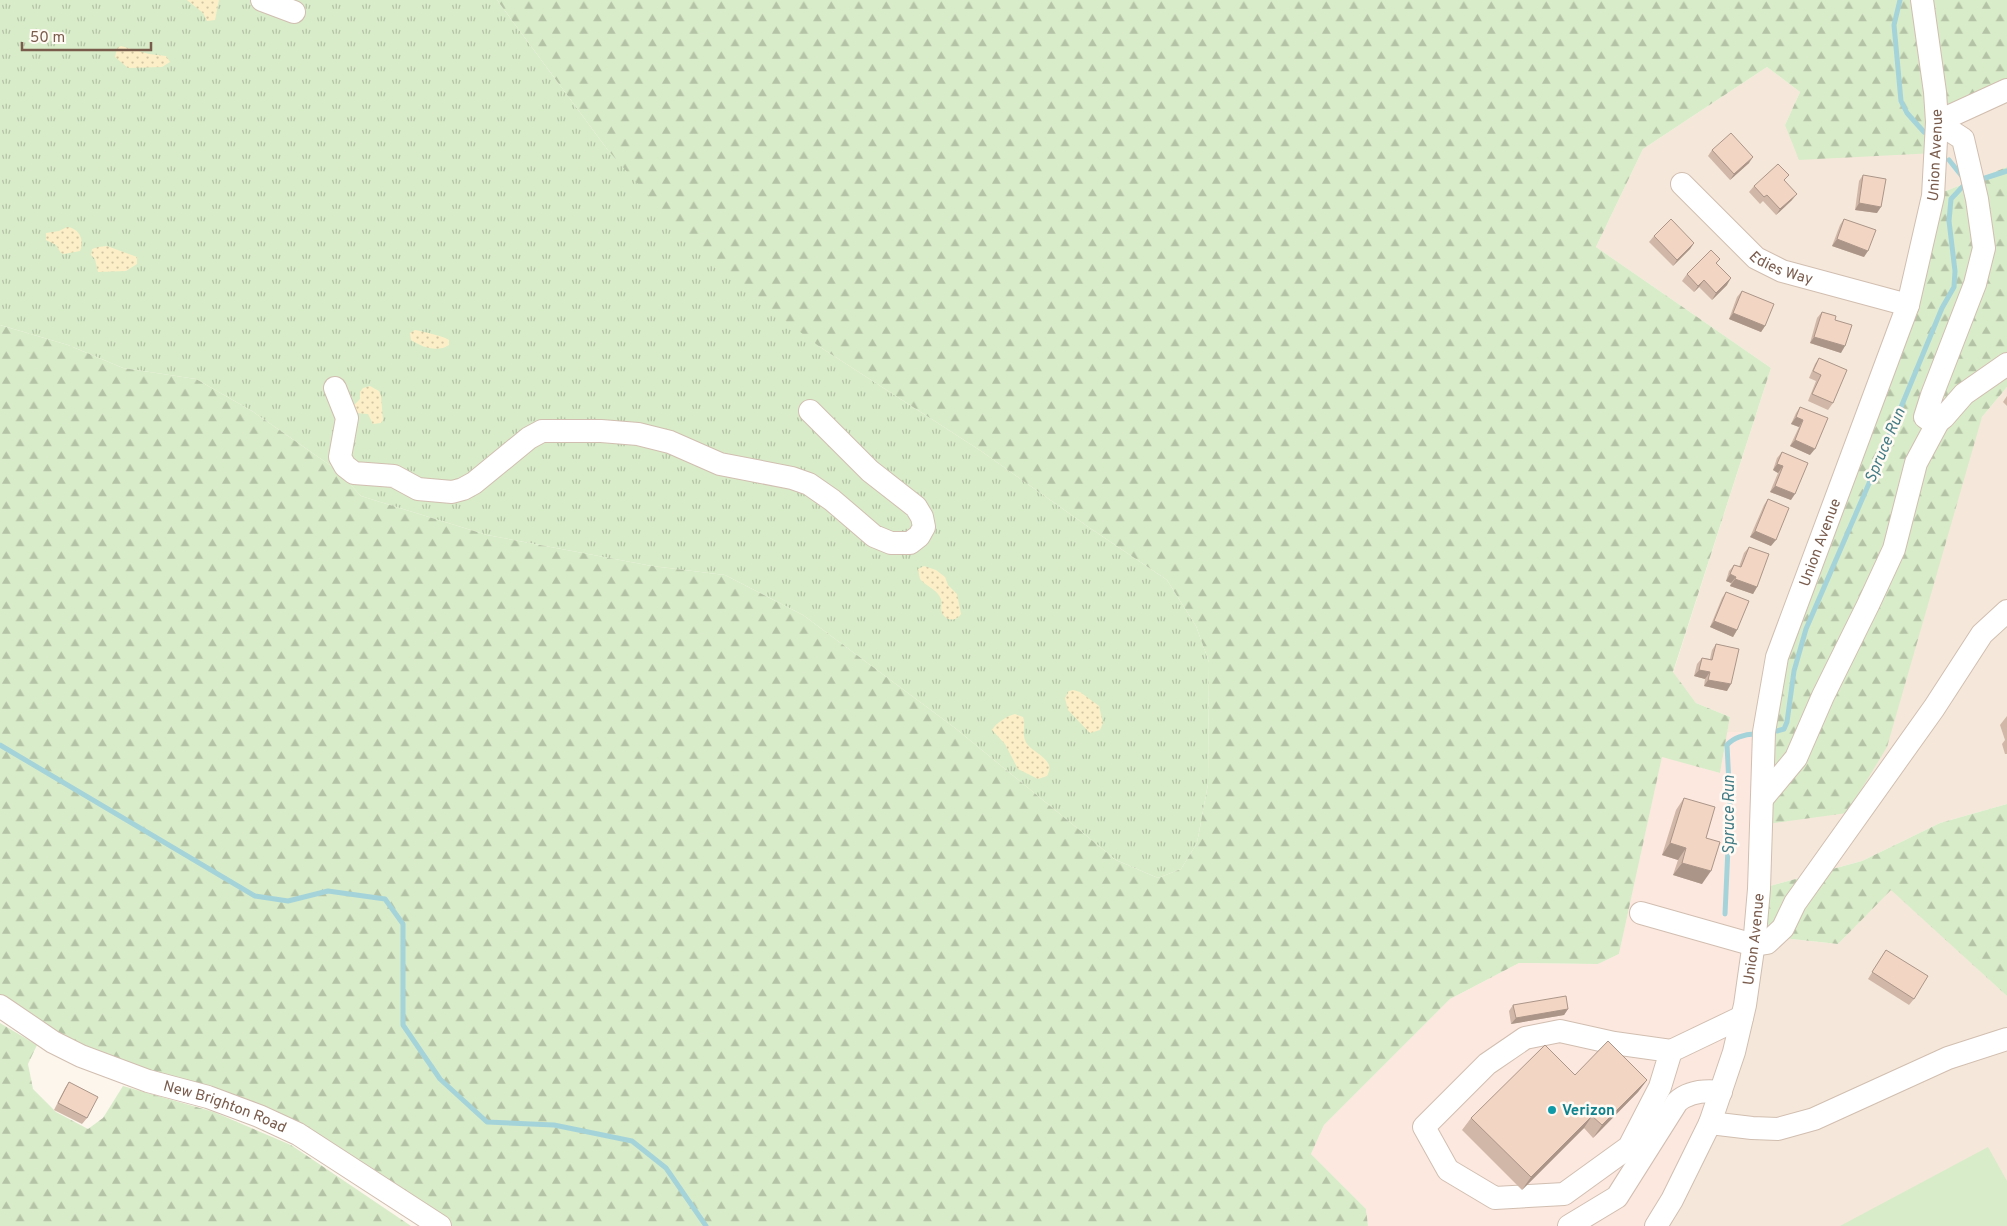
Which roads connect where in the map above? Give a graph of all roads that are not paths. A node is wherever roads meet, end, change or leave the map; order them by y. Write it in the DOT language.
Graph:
graph roads {
  1 [pos="262,0"];
  2 [pos="1922,0"];
  3 [pos="294,12"];
  4 [pos="2007,90"];
  5 [pos="1937,122"];
  6 [pos="1682,184"];
  7 [pos="1908,305"];
  8 [pos="2007,364"];
  9 [pos="335,388"];
  10 [pos="810,411"];
  11 [pos="1938,422"];
  12 [pos="2007,611"];
  13 [pos="1762,799"];
  14 [pos="1641,913"];
  15 [pos="1754,945"];
  16 [pos="0,1006"];
  17 [pos="1742,1017"];
  18 [pos="2007,1039"];
  19 [pos="1671,1051"];
  20 [pos="1721,1092"];
  21 [pos="1710,1123"];
  22 [pos="440,1226"];
  23 [pos="1569,1226"];
  24 [pos="1656,1226"];
  1 -- 3 [label="street"];
  2 -- 5 [label="street, Union Avenue"];
  4 -- 5 [label="street"];
  5 -- 7 [label="street, Union Avenue"];
  5 -- 11 [label="street"];
  6 -- 7 [label="street, Edies Way"];
  7 -- 13 [label="street, Union Avenue"];
  8 -- 11 [label="street"];
  9 -- 10 [label="street"];
  11 -- 13 [label="street"];
  12 -- 15 [label="street"];
  13 -- 15 [label="street, Union Avenue"];
  14 -- 15 [label="street"];
  15 -- 17 [label="street, Union Avenue"];
  16 -- 22 [label="street, New Brighton Road"];
  17 -- 19 [label="street"];
  17 -- 20 [label="street, Union Avenue"];
  18 -- 21 [label="street"];
  19 -- 19 [label="street"];
  20 -- 21 [label="street, Union Avenue"];
  20 -- 23 [label="street"];
  21 -- 24 [label="street, Union Avenue"];
}
